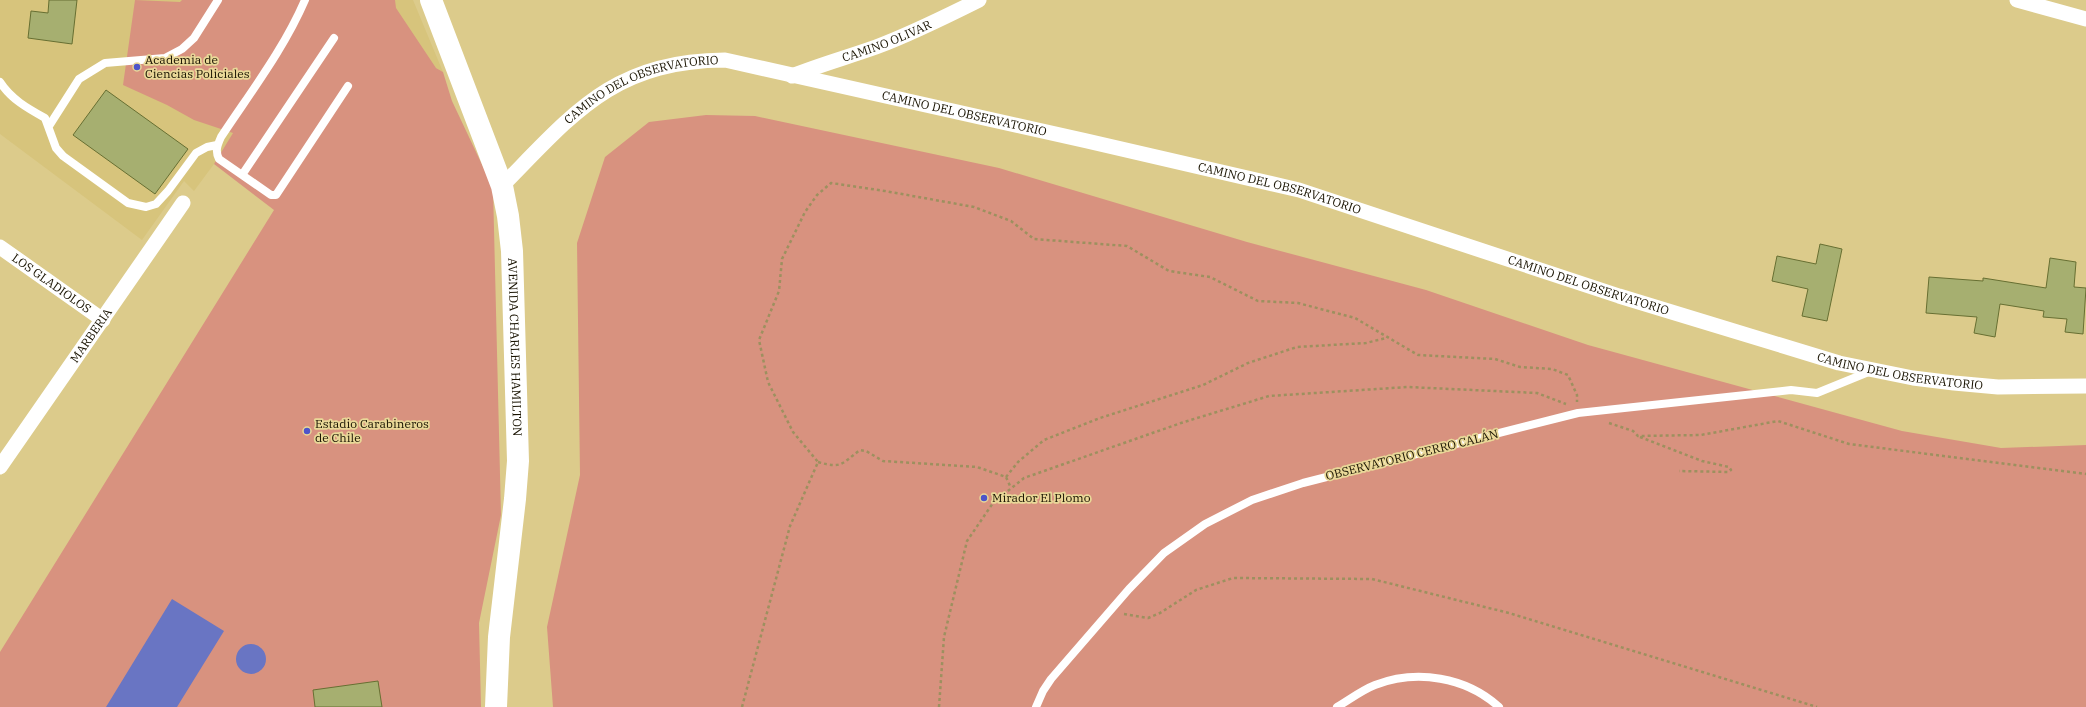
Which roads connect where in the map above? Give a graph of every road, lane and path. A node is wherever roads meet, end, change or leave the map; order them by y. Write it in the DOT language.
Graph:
graph roads {
  1 [pos="218,0"];
  2 [pos="305,0"];
  3 [pos="430,0"];
  4 [pos="979,0"];
  5 [pos="2017,0"];
  6 [pos="2086,19"];
  7 [pos="334,38"];
  8 [pos="792,76"];
  9 [pos="0,82"];
  10 [pos="348,86"];
  11 [pos="50,126"];
  12 [pos="217,145"];
  13 [pos="242,175"];
  14 [pos="502,186"];
  15 [pos="183,203"];
  16 [pos="0,247"];
  17 [pos="103,320"];
  18 [pos="1386,338"];
  19 [pos="1872,371"];
  20 [pos="2086,386"];
  21 [pos="1578,413"];
  22 [pos="1605,422"];
  23 [pos="1638,436"];
  24 [pos="818,462"];
  25 [pos="0,467"];
  26 [pos="1679,471"];
  27 [pos="2086,474"];
  28 [pos="1006,477"];
  29 [pos="1011,488"];
  30 [pos="1113,609"];
  31 [pos="496,707"];
  32 [pos="742,707"];
  33 [pos="940,707"];
  34 [pos="1036,707"];
  35 [pos="1337,707"];
  36 [pos="1499,707"];
  37 [pos="1817,707"];
  1 -- 11 [label="lane"];
  2 -- 12 [label="lane"];
  3 -- 14 [label="main road, AVENIDA CHARLES HAMILTON"];
  4 -- 8 [label="street, CAMINO OLIVAR"];
  5 -- 6 [label="street"];
  7 -- 13 [label="lane"];
  8 -- 14 [label="street, CAMINO DEL OBSERVATORIO"];
  8 -- 19 [label="street, CAMINO DEL OBSERVATORIO"];
  9 -- 11 [label="lane"];
  10 -- 13 [label="lane"];
  11 -- 12 [label="lane"];
  12 -- 13 [label="lane"];
  14 -- 31 [label="main road, AVENIDA CHARLES HAMILTON"];
  15 -- 17 [label="street, MARBERIA"];
  16 -- 17 [label="street, LOS GLADIOLOS"];
  17 -- 25 [label="street, MARBERIA"];
  18 -- 21 [label="path"];
  18 -- 24 [label="path"];
  18 -- 28 [label="path"];
  19 -- 20 [label="street, CAMINO DEL OBSERVATORIO"];
  19 -- 21 [label="lane, OBSERVATORIO CERRO CALÁN"];
  21 -- 29 [label="path"];
  21 -- 30 [label="lane, OBSERVATORIO CERRO CALÁN"];
  22 -- 23 [label="path"];
  23 -- 26 [label="path"];
  23 -- 27 [label="path"];
  24 -- 28 [label="path"];
  24 -- 32 [label="path"];
  28 -- 29 [label="path"];
  29 -- 33 [label="path"];
  30 -- 34 [label="lane, OBSERVATORIO CERRO CALÁN"];
  30 -- 37 [label="path"];
  35 -- 36 [label="lane"];
}
